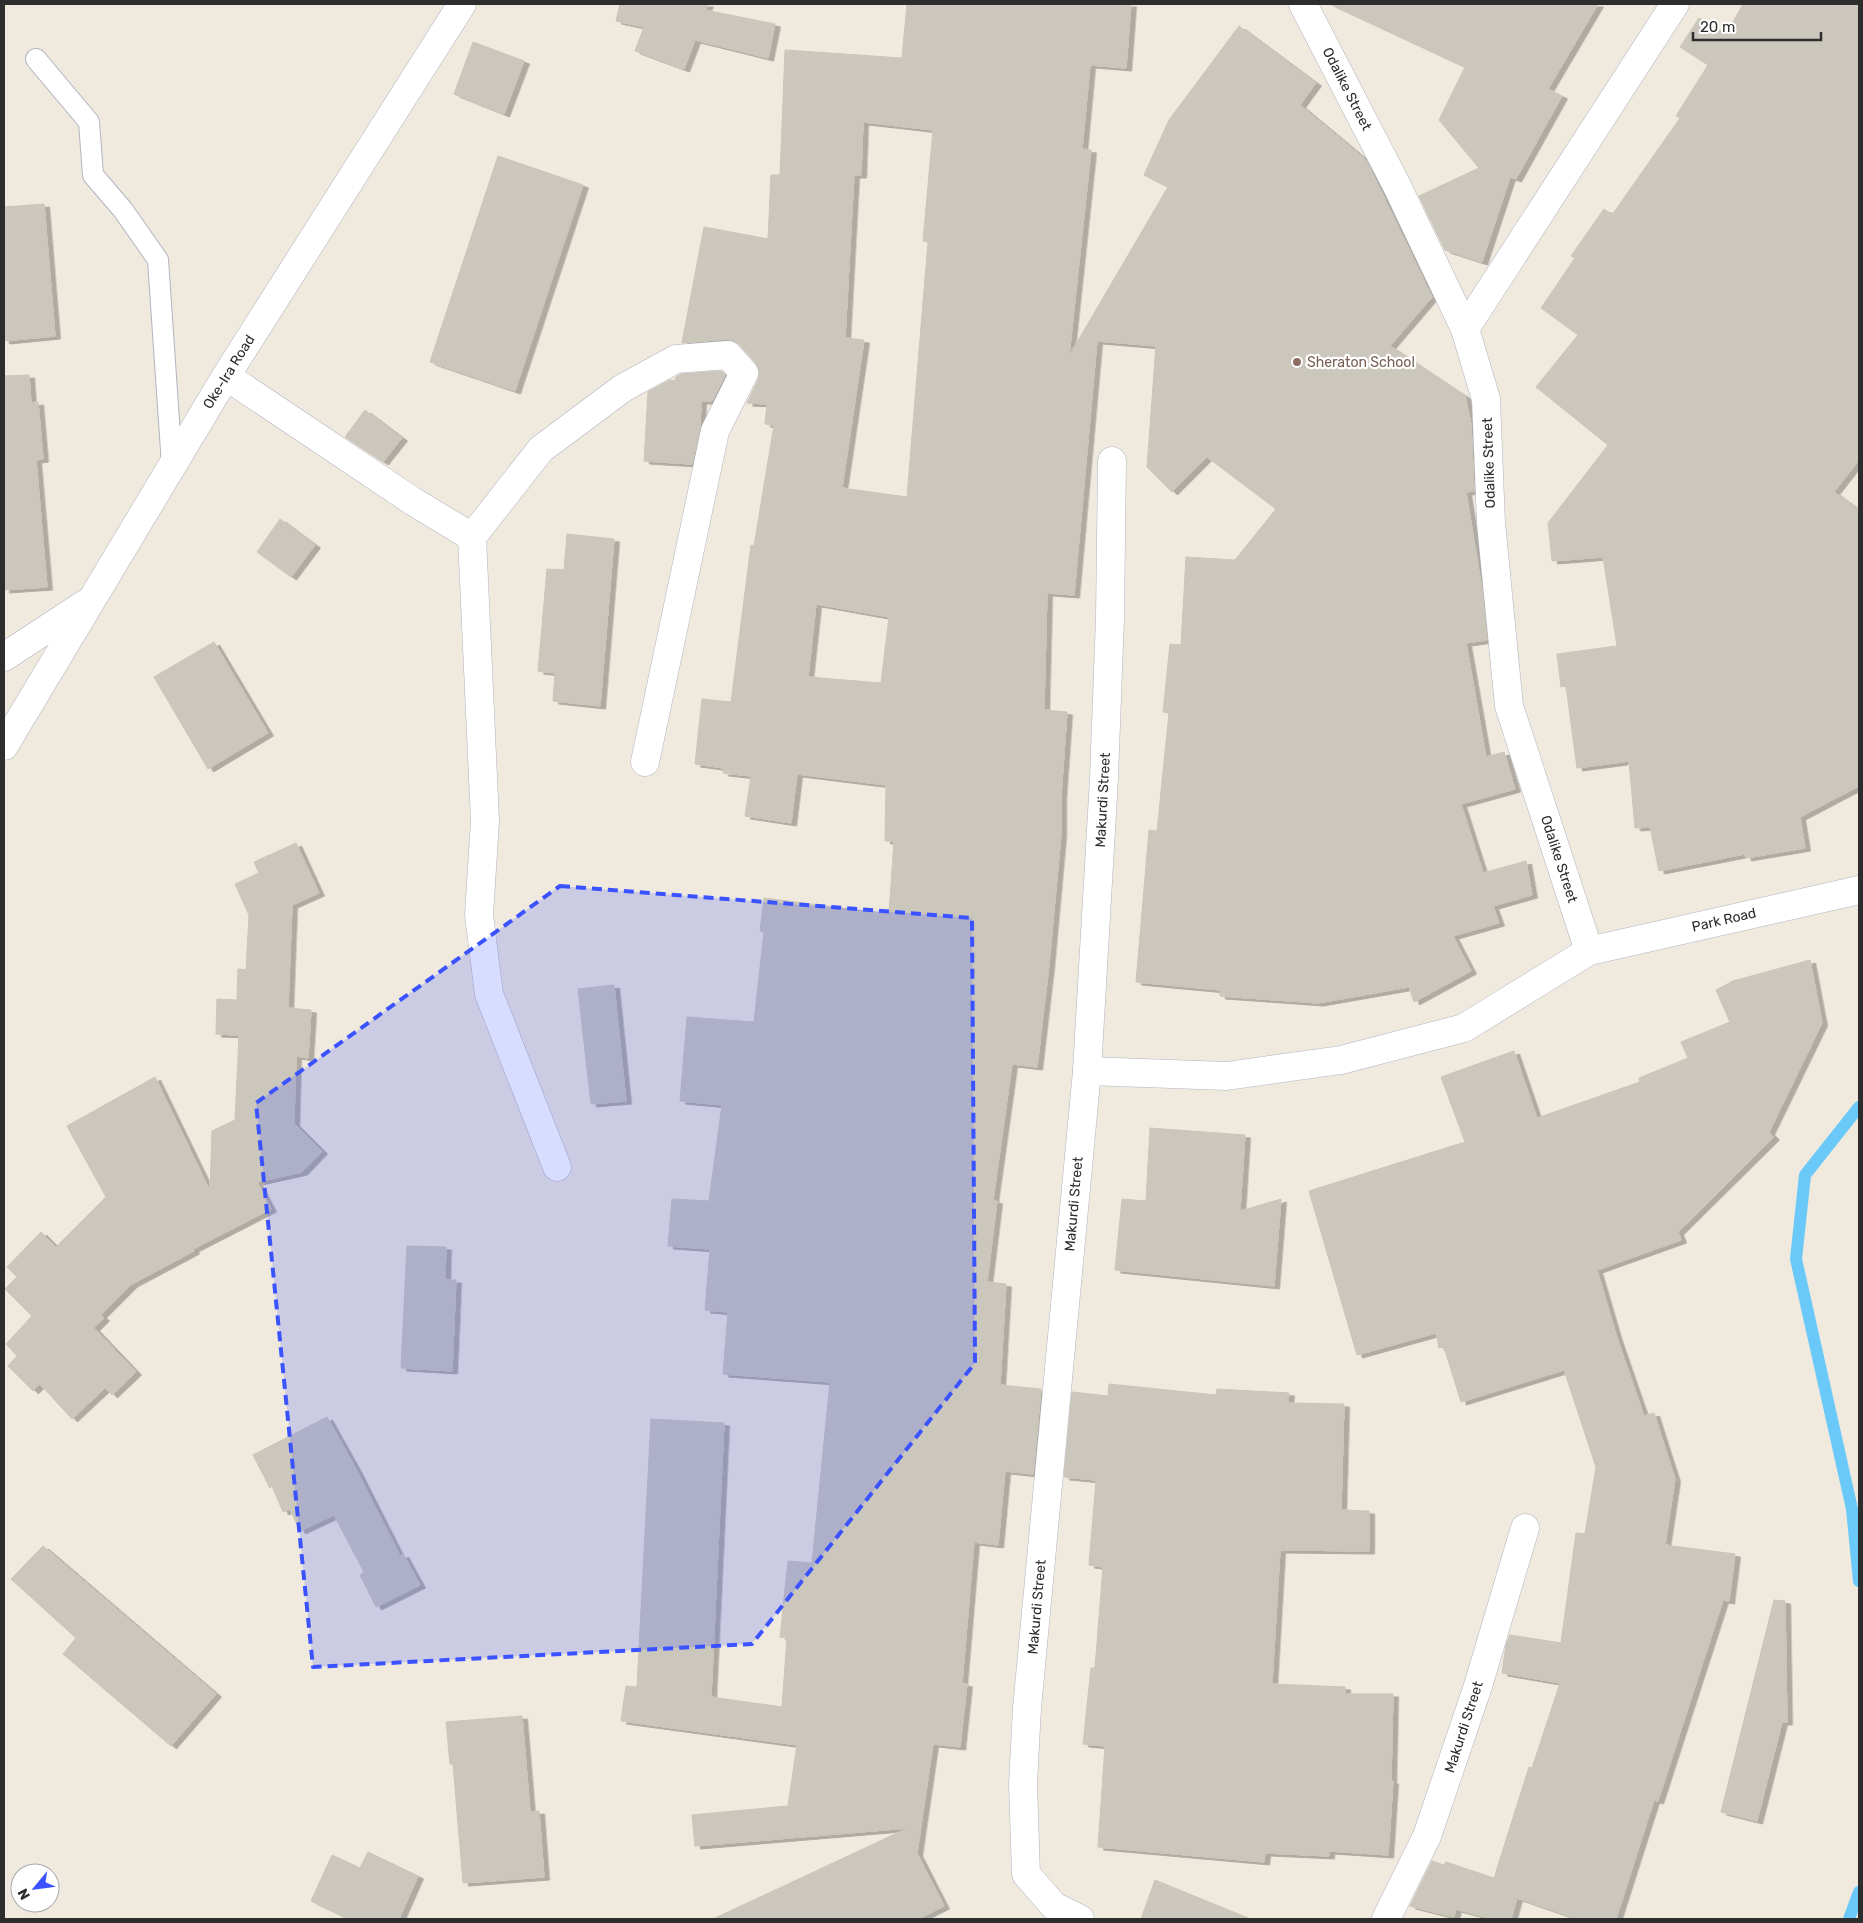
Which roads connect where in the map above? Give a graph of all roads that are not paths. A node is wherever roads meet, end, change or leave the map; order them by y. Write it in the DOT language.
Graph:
graph roads {
  1 [pos="462,4"];
  2 [pos="1304,4"];
  3 [pos="1675,4"];
  4 [pos="36,59"];
  5 [pos="1465,329"];
  6 [pos="226,376"];
  7 [pos="1112,461"];
  8 [pos="172,465"];
  9 [pos="472,537"];
  10 [pos="90,600"];
  11 [pos="4,657"];
  12 [pos="4,746"];
  13 [pos="645,762"];
  14 [pos="1859,890"];
  15 [pos="1589,950"];
  16 [pos="1087,1071"];
  17 [pos="557,1167"];
  18 [pos="1525,1528"];
  19 [pos="1080,1919"];
  20 [pos="1386,1919"];
  1 -- 6 [label="street, Oke-Ira Road"];
  2 -- 5 [label="street, Odalike Street"];
  3 -- 5 [label="street"];
  4 -- 8 [label="lane"];
  5 -- 15 [label="street, Odalike Street"];
  6 -- 8 [label="street, Oke-Ira Road"];
  6 -- 9 [label="street"];
  7 -- 16 [label="street, Makurdi Street"];
  8 -- 10 [label="street, Oke-Ira Road"];
  9 -- 13 [label="street"];
  9 -- 17 [label="street"];
  10 -- 11 [label="street"];
  10 -- 12 [label="street, Oke-Ira Road"];
  14 -- 15 [label="street, Park Road"];
  15 -- 16 [label="street, Park Road"];
  16 -- 19 [label="street, Makurdi Street"];
  18 -- 20 [label="street, Makurdi Street"];
}
